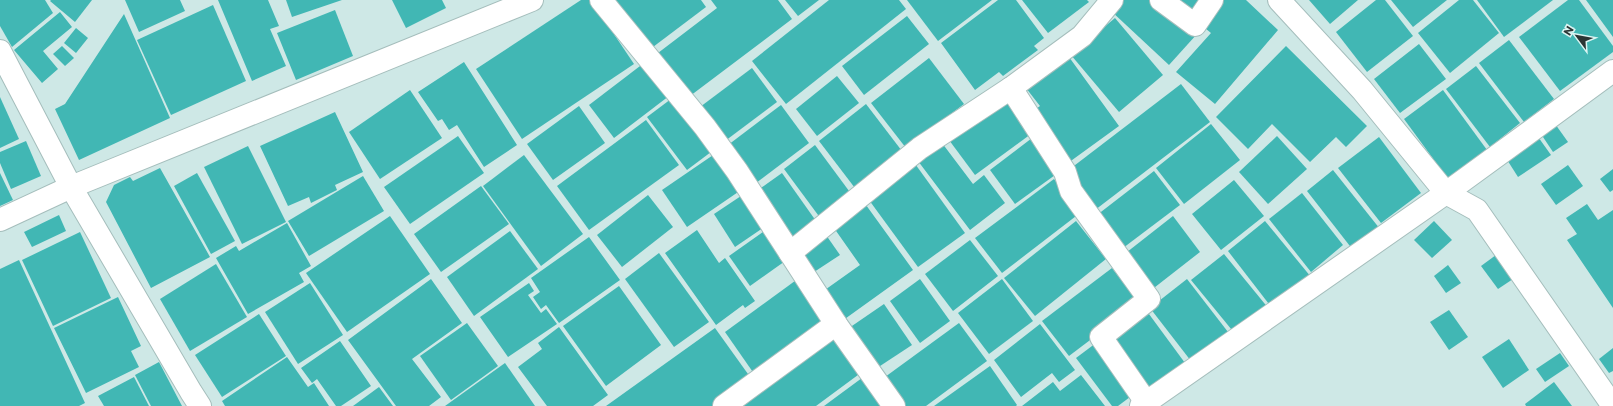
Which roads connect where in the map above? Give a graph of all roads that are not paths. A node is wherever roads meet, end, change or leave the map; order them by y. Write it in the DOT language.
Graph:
graph roads {
  1 [pos="532,0"];
  2 [pos="601,0"];
  3 [pos="1112,0"];
  4 [pos="1161,0"];
  5 [pos="1212,0"];
  6 [pos="1279,0"];
  7 [pos="0,51"];
  8 [pos="1613,71"];
  9 [pos="1011,88"];
  10 [pos="71,187"];
  11 [pos="1446,193"];
  12 [pos="0,220"];
  13 [pos="790,252"];
  14 [pos="836,324"];
  15 [pos="1144,404"];
  16 [pos="200,406"];
  17 [pos="724,406"];
  18 [pos="894,406"];
  19 [pos="1613,406"];
  1 -- 10 [label="street"];
  2 -- 13 [label="street"];
  3 -- 9 [label="street"];
  4 -- 5 [label="street"];
  6 -- 11 [label="street"];
  7 -- 10 [label="street"];
  8 -- 11 [label="street"];
  9 -- 13 [label="street"];
  9 -- 15 [label="street"];
  10 -- 12 [label="street"];
  10 -- 16 [label="street"];
  11 -- 15 [label="street"];
  11 -- 19 [label="street"];
  13 -- 14 [label="street"];
  14 -- 17 [label="street"];
  14 -- 18 [label="street"];
}
